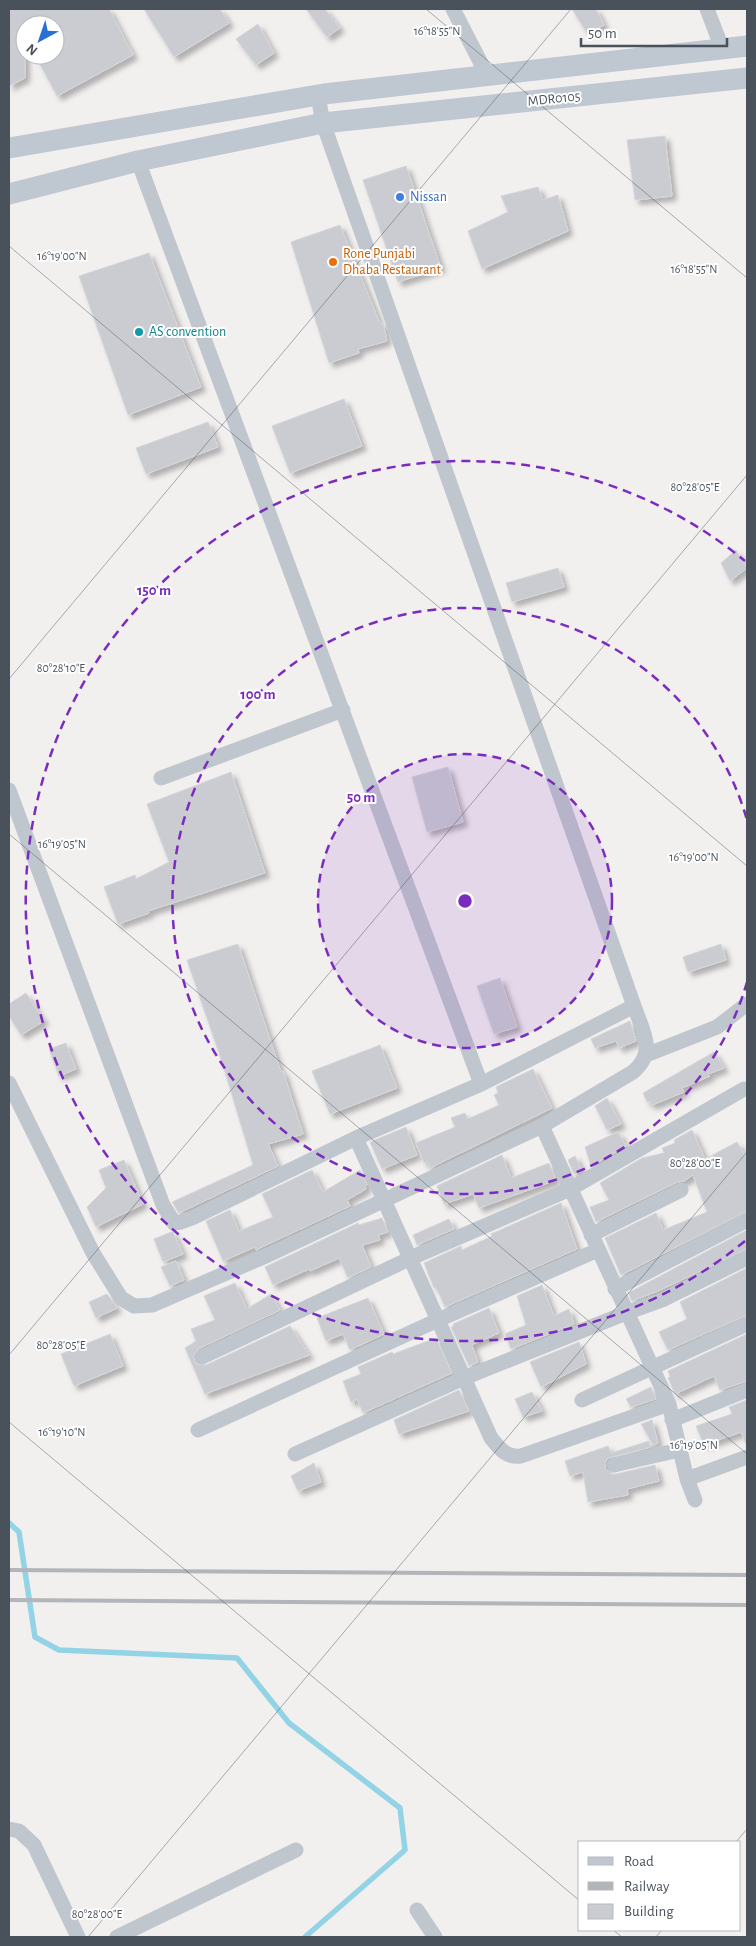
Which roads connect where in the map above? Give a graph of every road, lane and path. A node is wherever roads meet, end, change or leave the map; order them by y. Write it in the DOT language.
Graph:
graph roads {
  1 [pos="453,9"];
  2 [pos="707,9"];
  3 [pos="747,46"];
  4 [pos="722,48"];
  5 [pos="487,75"];
  6 [pos="747,78"];
  7 [pos="318,96"];
  8 [pos="323,123"];
  9 [pos="9,148"];
  10 [pos="138,160"];
  11 [pos="9,194"];
  12 [pos="343,710"];
  13 [pos="161,778"];
  14 [pos="9,790"];
  15 [pos="747,1004"];
  16 [pos="634,1006"];
  17 [pos="646,1055"];
  18 [pos="9,1083"];
  19 [pos="481,1084"];
  20 [pos="744,1090"];
  21 [pos="542,1126"];
  22 [pos="356,1138"];
  23 [pos="570,1189"];
  24 [pos="681,1190"];
  25 [pos="385,1199"];
  26 [pos="747,1220"];
  27 [pos="591,1235"];
  28 [pos="598,1250"];
  29 [pos="411,1258"];
  30 [pos="747,1258"];
  31 [pos="615,1289"];
  32 [pos="626,1313"];
  33 [pos="438,1320"];
  34 [pos="747,1324"];
  35 [pos="202,1357"];
  36 [pos="652,1369"];
  37 [pos="464,1378"];
  38 [pos="747,1390"];
  39 [pos="582,1400"];
  40 [pos="669,1404"];
  41 [pos="672,1420"];
  42 [pos="198,1430"];
  43 [pos="679,1450"];
  44 [pos="294,1454"];
  45 [pos="747,1457"];
  46 [pos="614,1465"];
  47 [pos="686,1479"];
  48 [pos="695,1500"];
  49 [pos="9,1829"];
  50 [pos="296,1850"];
  51 [pos="417,1910"];
  52 [pos="78,1937"];
  53 [pos="118,1937"];
  54 [pos="435,1937"];
  1 -- 5 [label="street"];
  2 -- 4 [label="street"];
  3 -- 4 [label="main road"];
  4 -- 5 [label="main road"];
  5 -- 7 [label="main road"];
  6 -- 8 [label="main road, MDR0105"];
  7 -- 8 [label="street"];
  7 -- 9 [label="main road"];
  8 -- 10 [label="main road, MDR0105"];
  8 -- 16 [label="street"];
  10 -- 11 [label="main road, MDR0105"];
  10 -- 12 [label="street"];
  12 -- 13 [label="street"];
  12 -- 19 [label="street"];
  14 -- 22 [label="street"];
  15 -- 17 [label="street"];
  16 -- 17 [label="street"];
  16 -- 19 [label="street"];
  17 -- 21 [label="street"];
  18 -- 25 [label="street"];
  19 -- 22 [label="street"];
  20 -- 23 [label="street"];
  21 -- 23 [label="street"];
  21 -- 25 [label="street"];
  22 -- 25 [label="street"];
  23 -- 27 [label="street"];
  23 -- 29 [label="street"];
  24 -- 27 [label="street"];
  25 -- 29 [label="street"];
  26 -- 31 [label="street"];
  27 -- 28 [label="street"];
  28 -- 31 [label="street"];
  28 -- 33 [label="street"];
  29 -- 33 [label="street"];
  29 -- 35 [label="street"];
  30 -- 32 [label="street"];
  31 -- 32 [label="street"];
  32 -- 36 [label="street"];
  32 -- 37 [label="street"];
  33 -- 37 [label="street"];
  33 -- 42 [label="street"];
  34 -- 36 [label="street"];
  36 -- 39 [label="street"];
  36 -- 40 [label="street"];
  37 -- 40 [label="street"];
  37 -- 44 [label="street"];
  38 -- 41 [label="street"];
  40 -- 41 [label="street"];
  41 -- 43 [label="street"];
  43 -- 46 [label="street"];
  43 -- 47 [label="street"];
  45 -- 47 [label="street"];
  47 -- 48 [label="street"];
  49 -- 52 [label="street"];
  50 -- 53 [label="street"];
  51 -- 54 [label="street"];
}
